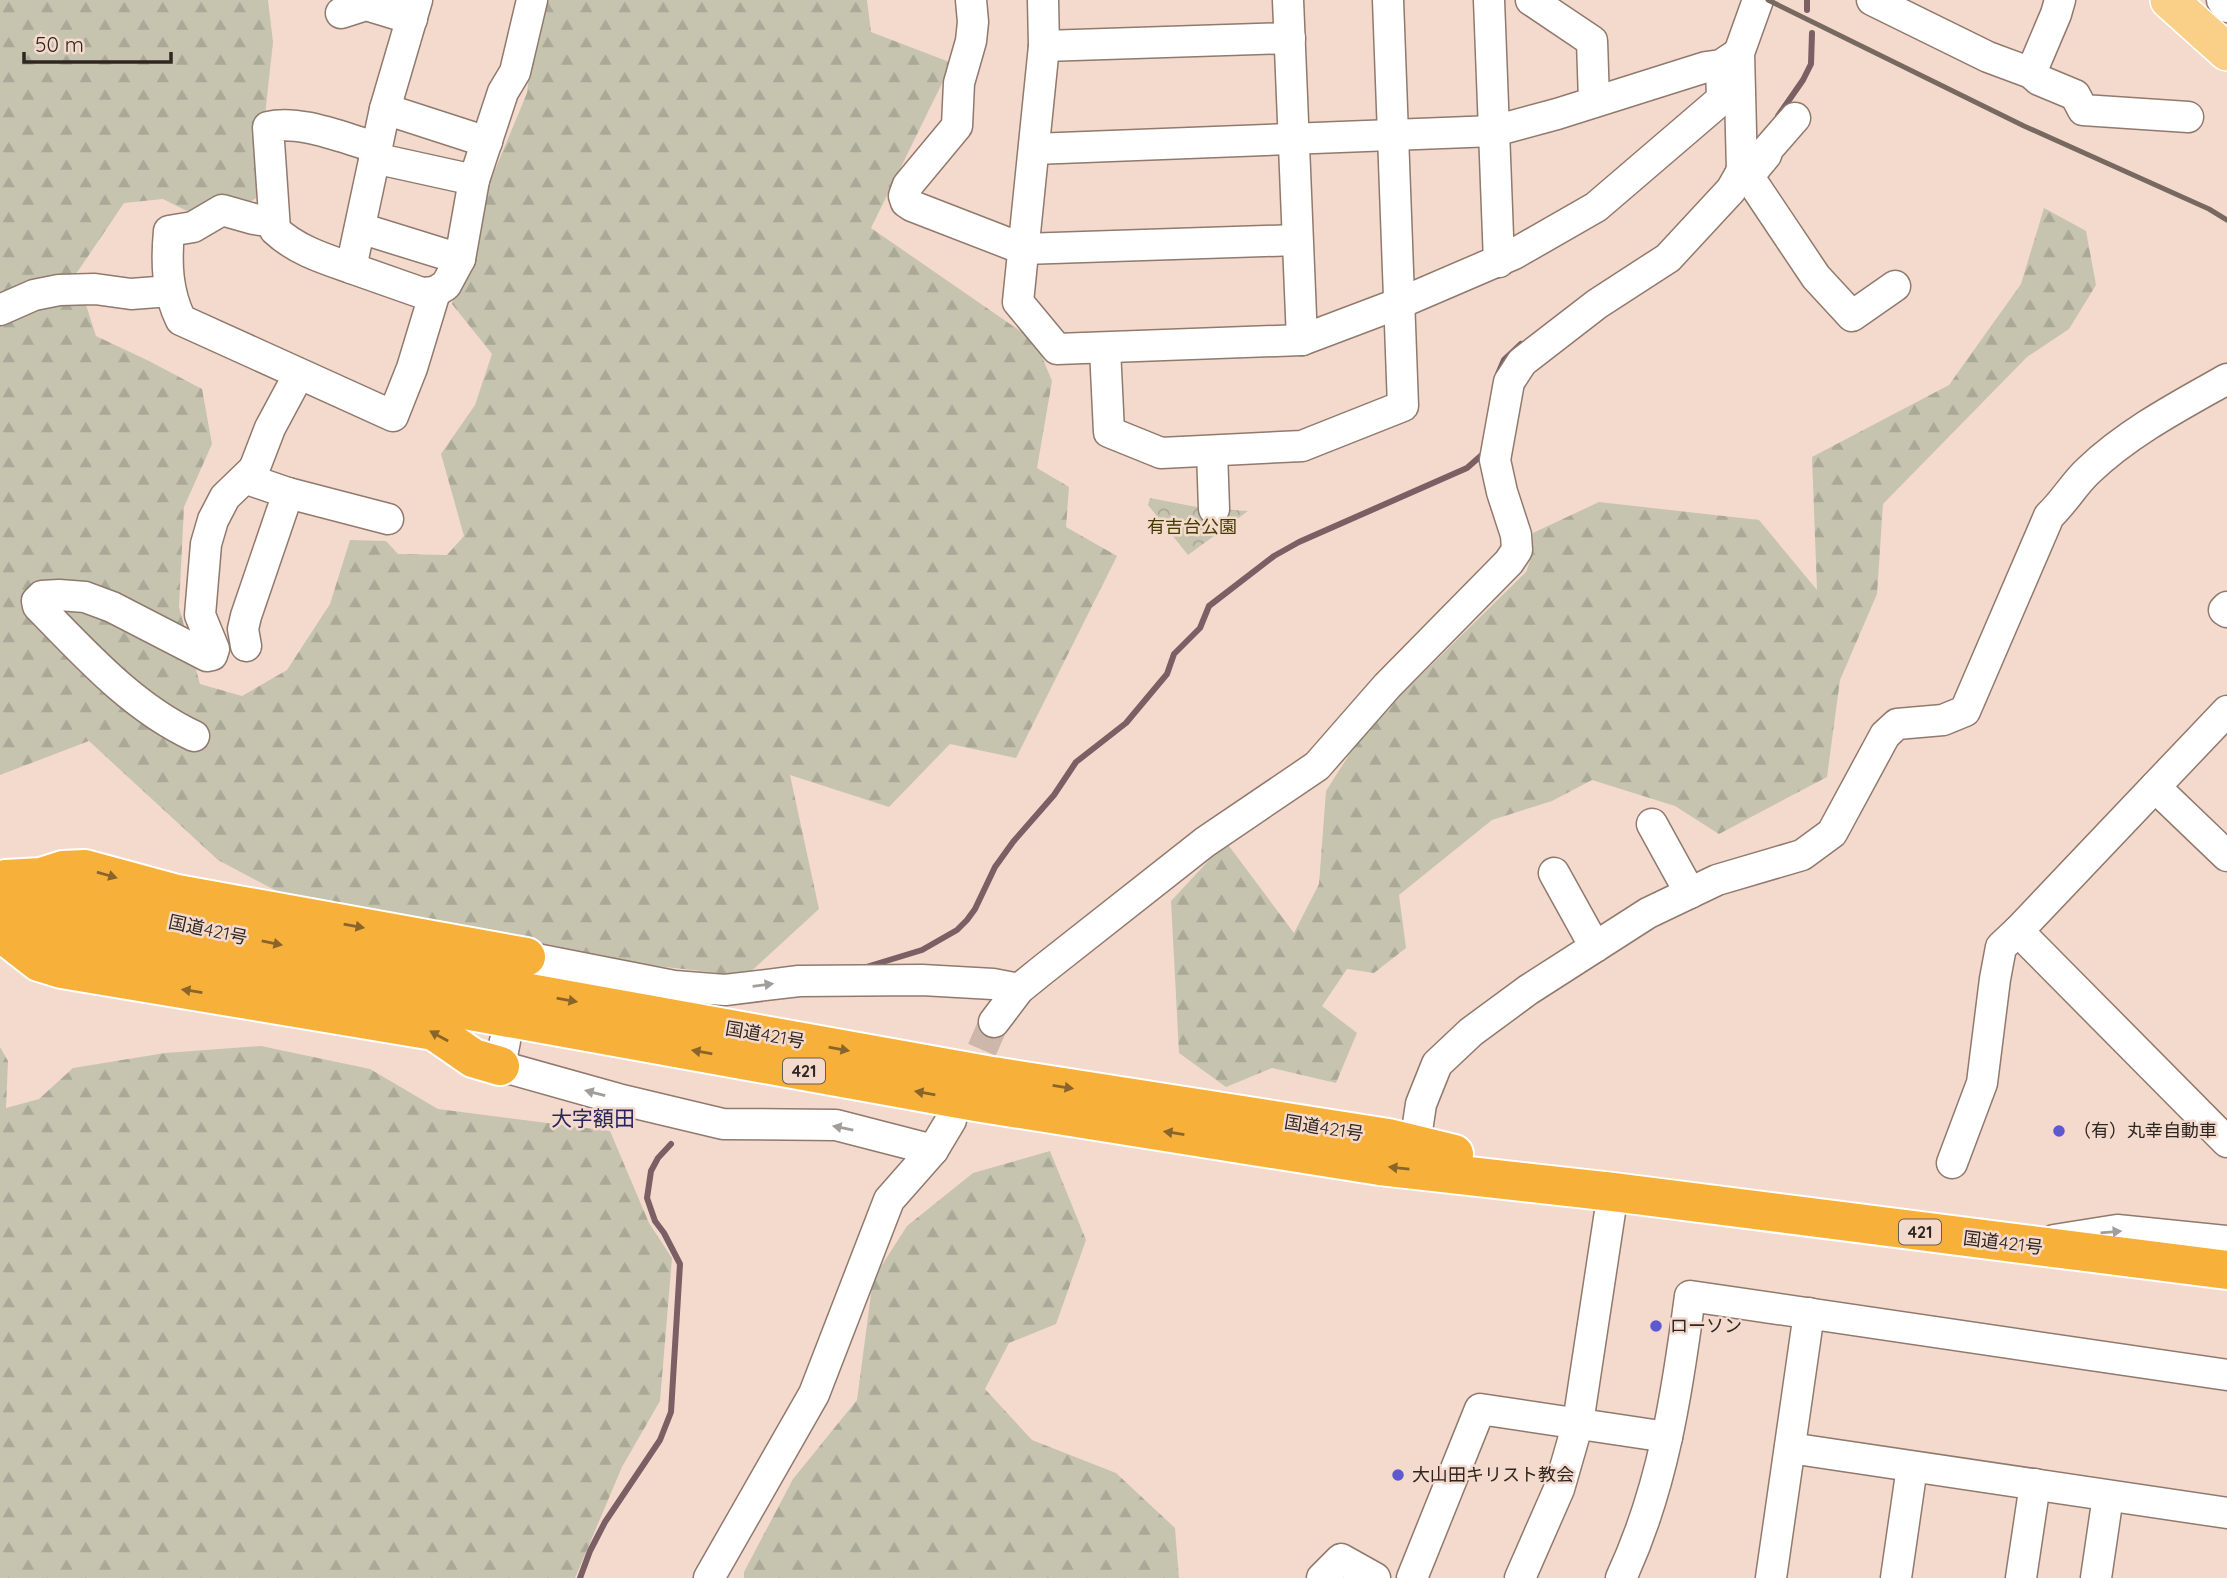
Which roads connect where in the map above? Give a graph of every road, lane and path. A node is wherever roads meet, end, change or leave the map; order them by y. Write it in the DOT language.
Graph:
graph roads {
  1 [pos="531,0"];
  2 [pos="971,0"];
  3 [pos="1044,0"];
  4 [pos="1288,0"];
  5 [pos="1388,0"];
  6 [pos="1489,0"];
  7 [pos="1531,0"];
  8 [pos="1758,0"];
  9 [pos="2060,0"];
  10 [pos="2169,0"];
  11 [pos="2222,0"];
  12 [pos="1881,2"];
  13 [pos="2227,7"];
  14 [pos="414,9"];
  15 [pos="341,13"];
  16 [pos="1290,38"];
  17 [pos="1044,46"];
  18 [pos="2227,52"];
  19 [pos="1730,59"];
  20 [pos="2031,73"];
  21 [pos="1594,102"];
  22 [pos="385,109"];
  23 [pos="2188,117"];
  24 [pos="1795,118"];
  25 [pos="1494,131"];
  26 [pos="1393,135"];
  27 [pos="1294,139"];
  28 [pos="487,142"];
  29 [pos="1034,149"];
  30 [pos="375,153"];
  31 [pos="1743,168"];
  32 [pos="474,180"];
  33 [pos="274,222"];
  34 [pos="360,228"];
  35 [pos="1297,240"];
  36 [pos="1023,249"];
  37 [pos="460,259"];
  38 [pos="1499,262"];
  39 [pos="351,268"];
  40 [pos="1895,286"];
  41 [pos="170,291"];
  42 [pos="435,292"];
  43 [pos="1400,303"];
  44 [pos="0,310"];
  45 [pos="1302,341"];
  46 [pos="1105,349"];
  47 [pos="299,374"];
  48 [pos="2227,379"];
  49 [pos="1212,451"];
  50 [pos="254,469"];
  51 [pos="288,493"];
  52 [pos="1214,509"];
  53 [pos="388,519"];
  54 [pos="2227,607"];
  55 [pos="2227,612"];
  56 [pos="246,646"];
  57 [pos="2227,711"];
  58 [pos="194,736"];
  59 [pos="2155,787"];
  60 [pos="1652,824"];
  61 [pos="2227,856"];
  62 [pos="1554,873"];
  63 [pos="0,880"];
  64 [pos="26,887"];
  65 [pos="1690,893"];
  66 [pos="0,919"];
  67 [pos="2018,931"];
  68 [pos="0,935"];
  69 [pos="1595,947"];
  70 [pos="193,956"];
  71 [pos="525,964"];
  72 [pos="1019,989"];
  73 [pos="994,1022"];
  74 [pos="503,1054"];
  75 [pos="951,1120"];
  76 [pos="2227,1142"];
  77 [pos="1415,1144"];
  78 [pos="933,1150"];
  79 [pos="1952,1163"];
  80 [pos="1613,1192"];
  81 [pos="2227,1241"];
  82 [pos="2019,1245"];
  83 [pos="2227,1270"];
  84 [pos="1809,1313"];
  85 [pos="2227,1375"];
  86 [pos="1578,1423"];
  87 [pos="1667,1437"];
  88 [pos="1790,1448"];
  89 [pos="1912,1467"];
  90 [pos="2035,1484"];
  91 [pos="2108,1496"];
  92 [pos="2227,1513"];
  93 [pos="709,1578"];
  94 [pos="1322,1578"];
  95 [pos="1375,1578"];
  96 [pos="1412,1578"];
  97 [pos="1520,1578"];
  98 [pos="1621,1578"];
  99 [pos="1771,1578"];
  100 [pos="1896,1578"];
  101 [pos="2021,1578"];
  102 [pos="2096,1578"];
  1 -- 28 [label="street"];
  2 -- 36 [label="street"];
  3 -- 17 [label="street"];
  4 -- 16 [label="street"];
  5 -- 26 [label="street"];
  6 -- 25 [label="street"];
  7 -- 21 [label="street"];
  8 -- 19 [label="street"];
  9 -- 20 [label="street"];
  10 -- 18 [label="main road"];
  11 -- 13 [label="street"];
  12 -- 20 [label="street"];
  14 -- 15 [label="street"];
  14 -- 22 [label="street"];
  16 -- 17 [label="street"];
  16 -- 27 [label="street"];
  17 -- 29 [label="street"];
  19 -- 21 [label="street"];
  19 -- 31 [label="street"];
  19 -- 38 [label="street"];
  20 -- 23 [label="street"];
  21 -- 25 [label="street"];
  22 -- 28 [label="street"];
  22 -- 30 [label="street"];
  24 -- 31 [label="street"];
  25 -- 26 [label="street"];
  25 -- 38 [label="street"];
  26 -- 27 [label="street"];
  26 -- 43 [label="street"];
  27 -- 29 [label="street"];
  27 -- 35 [label="street"];
  28 -- 32 [label="street"];
  29 -- 36 [label="street"];
  30 -- 32 [label="street"];
  30 -- 33 [label="street"];
  30 -- 34 [label="street"];
  31 -- 40 [label="street"];
  31 -- 72 [label="street"];
  32 -- 37 [label="street"];
  33 -- 39 [label="street"];
  33 -- 41 [label="street"];
  34 -- 37 [label="street"];
  34 -- 39 [label="street"];
  35 -- 36 [label="street"];
  35 -- 45 [label="street"];
  36 -- 46 [label="street"];
  37 -- 42 [label="street"];
  38 -- 43 [label="street"];
  39 -- 42 [label="street"];
  41 -- 44 [label="street"];
  41 -- 47 [label="street"];
  42 -- 47 [label="street"];
  43 -- 45 [label="street"];
  43 -- 49 [label="street"];
  45 -- 46 [label="street"];
  46 -- 49 [label="street"];
  47 -- 50 [label="street"];
  48 -- 65 [label="street"];
  49 -- 52 [label="street"];
  50 -- 51 [label="street"];
  50 -- 58 [label="street"];
  51 -- 53 [label="street"];
  51 -- 56 [label="street"];
  54 -- 55 [label="street"];
  57 -- 59 [label="street"];
  59 -- 61 [label="street"];
  59 -- 67 [label="street"];
  60 -- 65 [label="street"];
  62 -- 69 [label="street"];
  63 -- 64 [label="highway"];
  64 -- 70 [label="highway"];
  64 -- 71 [label="highway, one-way"];
  64 -- 77 [label="highway, 国道421号 / 421, one-way"];
  65 -- 69 [label="street"];
  66 -- 70 [label="highway, 国道421号 / 421"];
  67 -- 76 [label="street"];
  67 -- 79 [label="street"];
  74 -- 68 [label="highway, one-way"];
  69 -- 77 [label="street"];
  80 -- 70 [label="highway, 国道421号 / 421, one-way"];
  71 -- 72 [label="street, one-way"];
  72 -- 73 [label="street"];
  78 -- 74 [label="street, one-way"];
  75 -- 78 [label="street"];
  77 -- 80 [label="highway, 国道421号 / 421"];
  78 -- 93 [label="street"];
  80 -- 82 [label="highway, 国道421号 / 421"];
  80 -- 86 [label="street"];
  82 -- 81 [label="street, one-way"];
  82 -- 83 [label="highway, 国道421号 / 421"];
  84 -- 85 [label="street"];
  84 -- 87 [label="street"];
  84 -- 88 [label="street"];
  86 -- 87 [label="street"];
  86 -- 96 [label="street"];
  86 -- 97 [label="street"];
  87 -- 98 [label="street"];
  88 -- 89 [label="street"];
  88 -- 99 [label="street"];
  89 -- 90 [label="street"];
  89 -- 100 [label="street"];
  90 -- 91 [label="street"];
  90 -- 101 [label="street"];
  91 -- 92 [label="street"];
  91 -- 102 [label="street"];
  94 -- 95 [label="street"];
}
